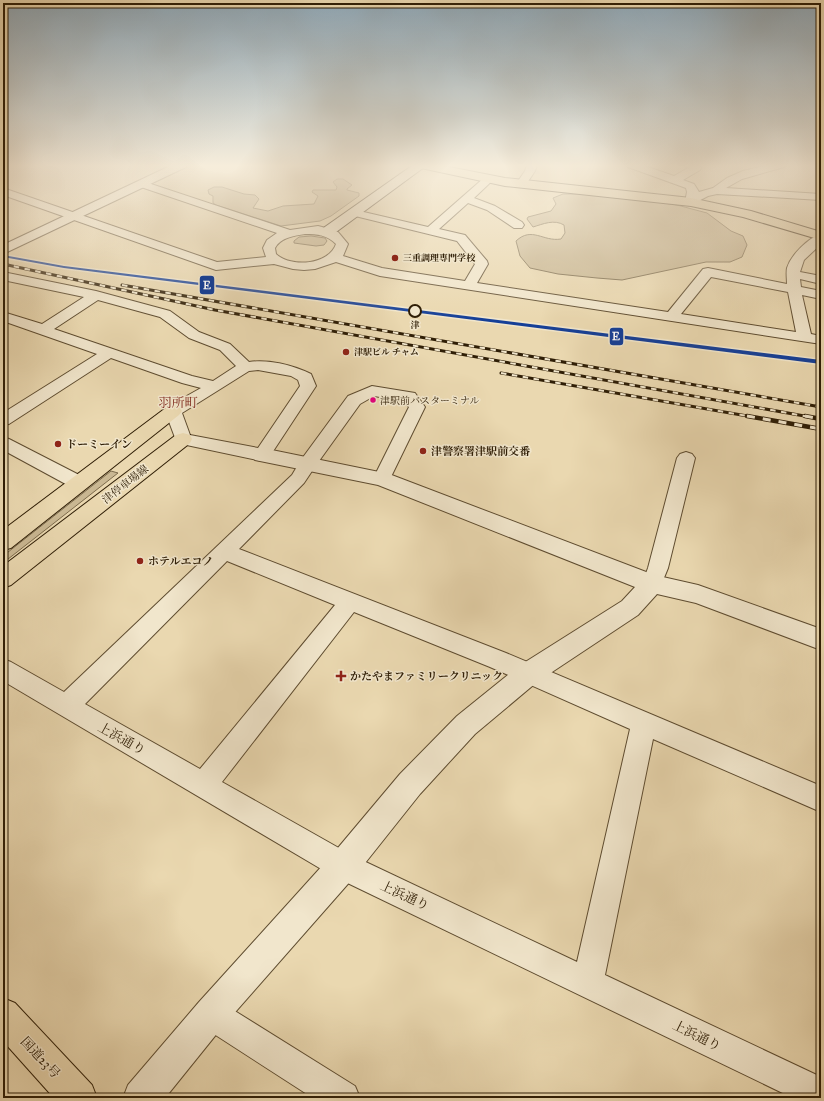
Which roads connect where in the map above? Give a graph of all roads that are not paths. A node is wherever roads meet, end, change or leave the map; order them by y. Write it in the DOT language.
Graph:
graph roads {
  1 [pos="73,216"];
  2 [pos="74,216"];
  3 [pos="238,216"];
  4 [pos="350,216"];
  5 [pos="369,216"];
  6 [pos="447,216"];
  7 [pos="504,216"];
  8 [pos="754,216"];
  9 [pos="518,225"];
  10 [pos="430,231"];
  11 [pos="327,232"];
  12 [pos="288,233"];
  13 [pos="821,237"];
  14 [pos="6,246"];
  15 [pos="334,258"];
  16 [pos="276,260"];
  17 [pos="793,274"];
  18 [pos="3,276"];
  19 [pos="821,280"];
  20 [pos="469,286"];
  21 [pos="795,290"];
  22 [pos="96,295"];
  23 [pos="821,295"];
  24 [pos="3,316"];
  25 [pos="671,317"];
  26 [pos="43,330"];
  27 [pos="804,338"];
  28 [pos="821,340"];
  29 [pos="109,353"];
  30 [pos="245,367"];
  31 [pos="216,386"];
  32 [pos="3,404"];
  33 [pos="19,410"];
  34 [pos="173,411"];
  35 [pos="3,420"];
  36 [pos="183,439"];
  37 [pos="3,443"];
  38 [pos="262,455"];
  39 [pos="686,458"];
  40 [pos="307,464"];
  41 [pos="382,479"];
  42 [pos="79,483"];
  43 [pos="3,542"];
  44 [pos="223,551"];
  45 [pos="3,579"];
  46 [pos="652,584"];
  47 [pos="350,602"];
  48 [pos="821,640"];
  49 [pos="3,669"];
  50 [pos="528,674"];
  51 [pos="66,706"];
  52 [pos="644,723"];
  53 [pos="204,784"];
  54 [pos="821,799"];
  55 [pos="343,866"];
  56 [pos="588,983"];
  57 [pos="211,1014"];
  58 [pos="3,1015"];
  59 [pos="821,1094"];
  60 [pos="79,1098"];
  61 [pos="141,1098"];
  62 [pos="343,1098"];
  1 -- 14 [label="street"];
  2 -- 16 [label="street"];
  3 -- 12 [label="street"];
  4 -- 11 [label="street"];
  5 -- 10 [label="street"];
  6 -- 10 [label="street"];
  7 -- 9 [label="street"];
  8 -- 13 [label="main road"];
  10 -- 20 [label="street"];
  11 -- 12 [label="street"];
  11 -- 15 [label="street"];
  12 -- 16 [label="street"];
  13 -- 17 [label="street"];
  15 -- 16 [label="street"];
  15 -- 20 [label="street"];
  17 -- 19 [label="street"];
  17 -- 21 [label="street"];
  18 -- 22 [label="street"];
  20 -- 25 [label="street"];
  21 -- 23 [label="street"];
  21 -- 25 [label="street"];
  21 -- 27 [label="street"];
  22 -- 26 [label="street"];
  22 -- 30 [label="street"];
  24 -- 26 [label="street"];
  25 -- 27 [label="street"];
  26 -- 29 [label="street"];
  27 -- 28 [label="street"];
  29 -- 31 [label="street"];
  29 -- 33 [label="street"];
  30 -- 31 [label="street"];
  30 -- 38 [label="street"];
  31 -- 34 [label="street"];
  32 -- 33 [label="street"];
  33 -- 35 [label="street"];
  34 -- 36 [label="street"];
  34 -- 42 [label="main road"];
  36 -- 38 [label="street"];
  36 -- 45 [label="main road, 津停車場線"];
  37 -- 42 [label="street"];
  38 -- 40 [label="street"];
  39 -- 46 [label="street"];
  40 -- 41 [label="street"];
  40 -- 41 [label="street"];
  40 -- 44 [label="street"];
  41 -- 46 [label="street"];
  42 -- 43 [label="main road"];
  44 -- 47 [label="street"];
  44 -- 51 [label="street"];
  46 -- 48 [label="street"];
  46 -- 50 [label="street"];
  47 -- 50 [label="street"];
  47 -- 53 [label="street"];
  49 -- 51 [label="street, 上浜通り"];
  50 -- 52 [label="street"];
  50 -- 55 [label="street"];
  51 -- 53 [label="street, 上浜通り"];
  52 -- 54 [label="street"];
  52 -- 56 [label="street"];
  53 -- 55 [label="street, 上浜通り"];
  55 -- 56 [label="street, 上浜通り"];
  55 -- 57 [label="street"];
  56 -- 59 [label="street, 上浜通り"];
  57 -- 61 [label="street"];
  57 -- 62 [label="street"];
  58 -- 60 [label="main road, 国道23号"];
}
